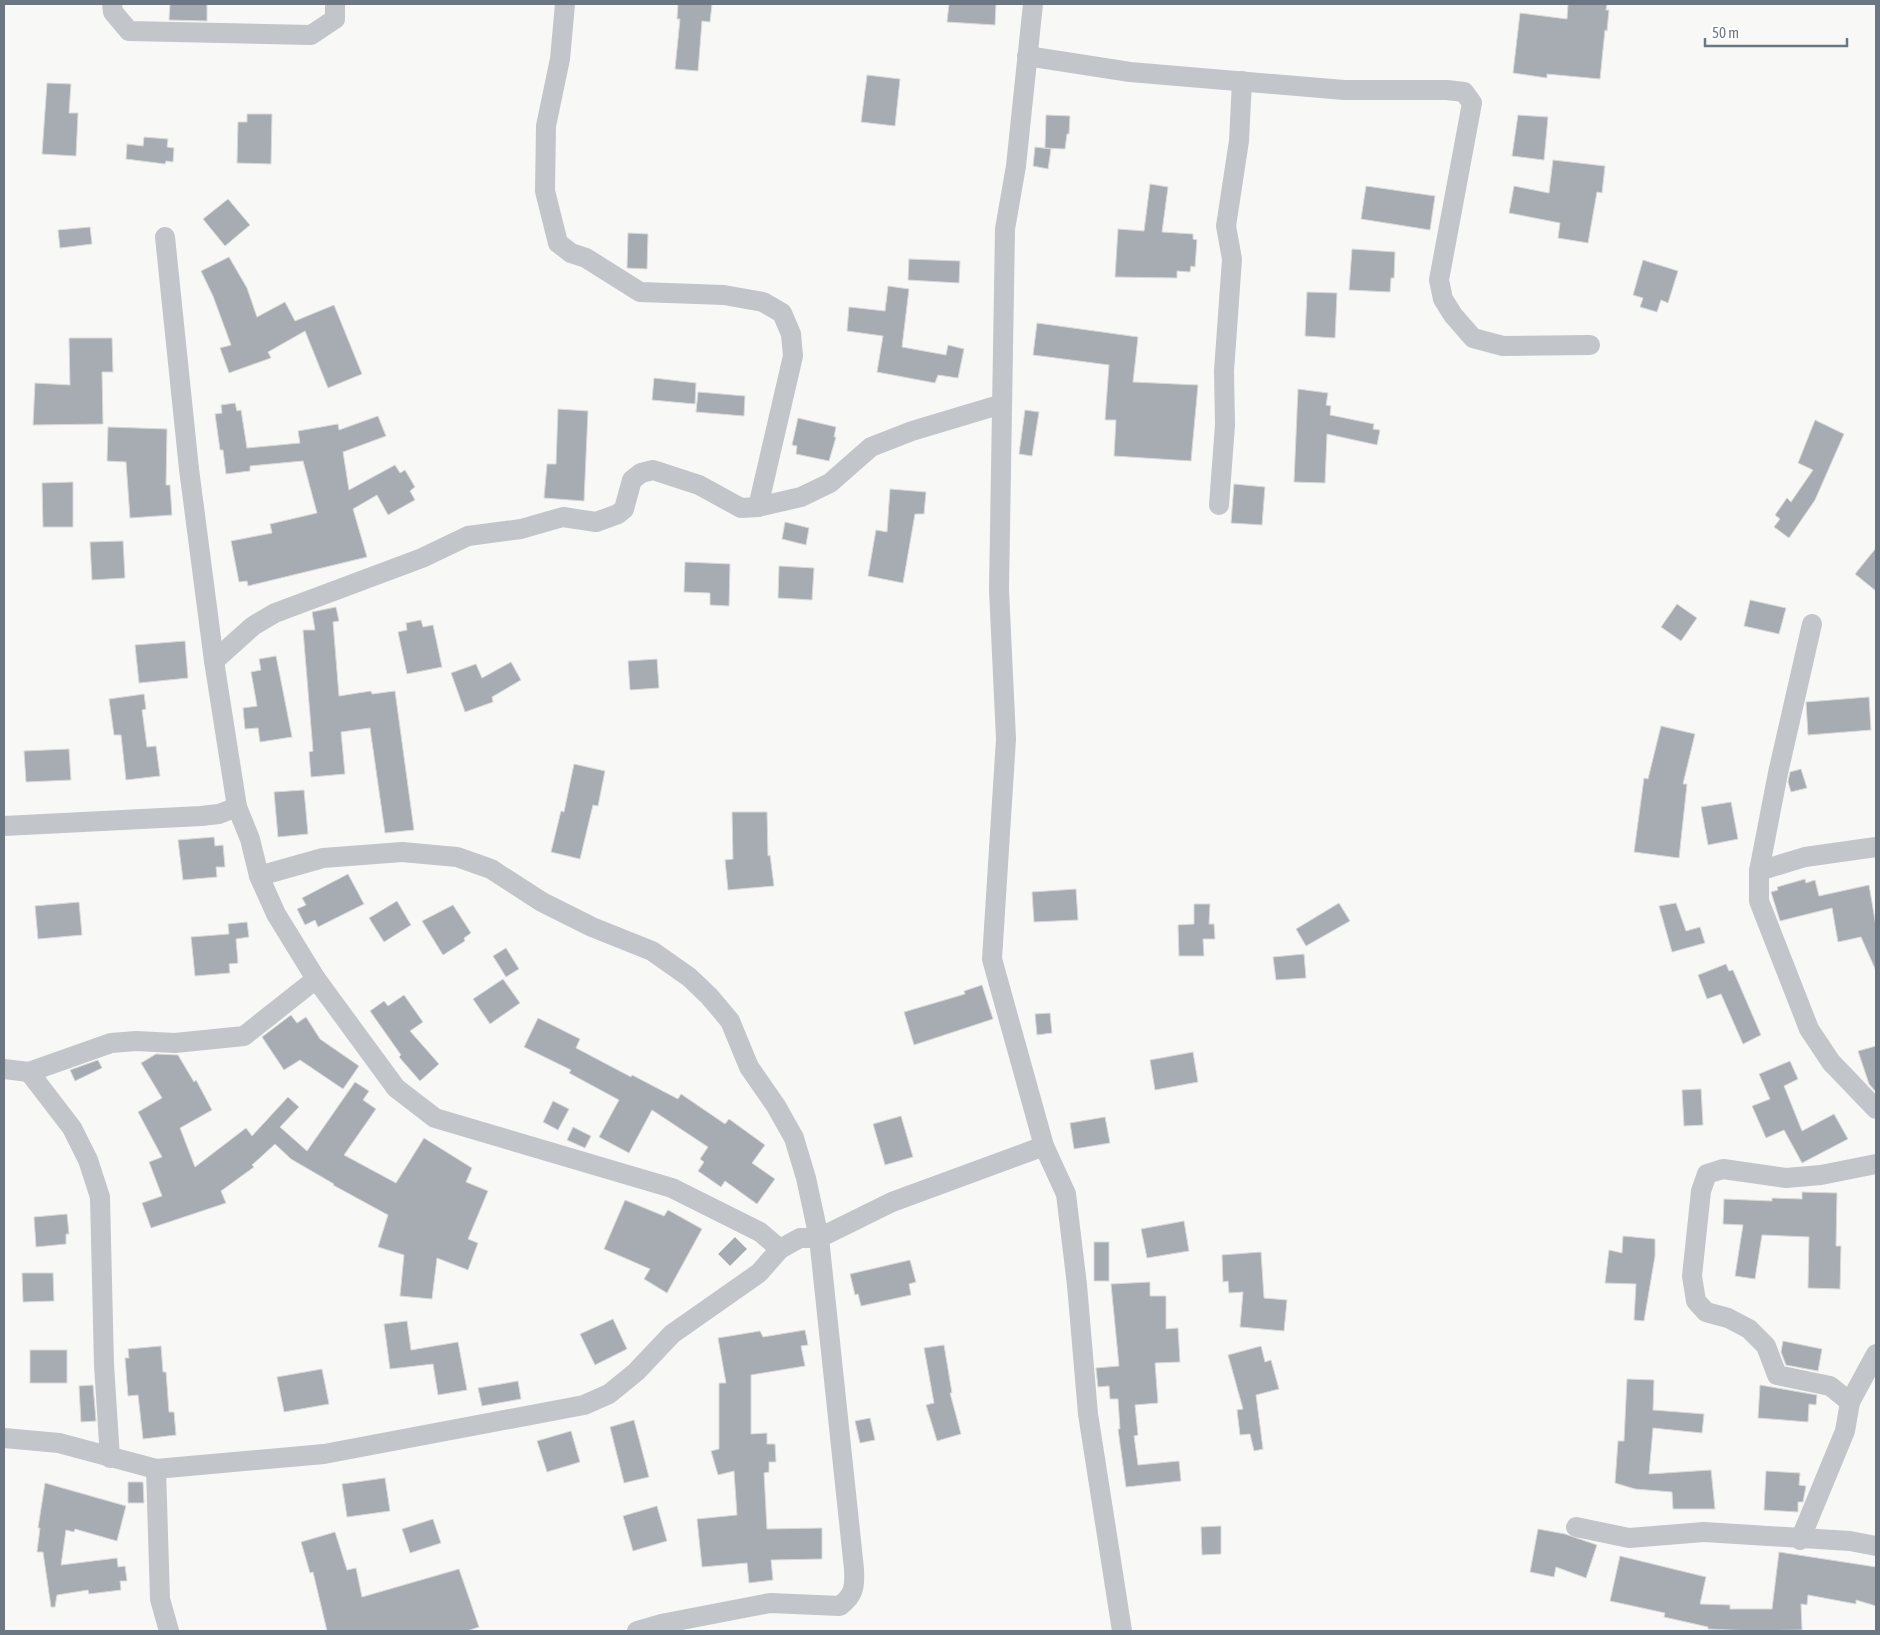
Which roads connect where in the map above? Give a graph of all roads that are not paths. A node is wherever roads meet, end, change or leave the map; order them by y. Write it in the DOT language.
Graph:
graph roads {
  1 [pos="112,4"];
  2 [pos="335,4"];
  3 [pos="565,4"];
  4 [pos="1033,4"];
  5 [pos="1027,56"];
  6 [pos="1242,81"];
  7 [pos="165,237"];
  8 [pos="1590,345"];
  9 [pos="1002,404"];
  10 [pos="1219,505"];
  11 [pos="758,508"];
  12 [pos="1812,624"];
  13 [pos="214,661"];
  14 [pos="237,807"];
  15 [pos="4,825"];
  16 [pos="1876,847"];
  17 [pos="1760,871"];
  18 [pos="259,876"];
  19 [pos="316,979"];
  20 [pos="4,1069"];
  21 [pos="29,1072"];
  22 [pos="1876,1109"];
  23 [pos="1044,1146"];
  24 [pos="1876,1164"];
  25 [pos="819,1238"];
  26 [pos="780,1249"];
  27 [pos="1876,1354"];
  28 [pos="1850,1402"];
  29 [pos="4,1438"];
  30 [pos="110,1458"];
  31 [pos="156,1469"];
  32 [pos="1576,1527"];
  33 [pos="1800,1540"];
  34 [pos="1876,1546"];
  35 [pos="662,1628"];
  36 [pos="169,1631"];
  37 [pos="637,1631"];
  38 [pos="1122,1631"];
  1 -- 2 [label="street"];
  3 -- 11 [label="street"];
  4 -- 5 [label="street"];
  5 -- 6 [label="street"];
  5 -- 9 [label="street"];
  6 -- 8 [label="street"];
  6 -- 10 [label="street"];
  7 -- 13 [label="street"];
  9 -- 11 [label="street"];
  9 -- 23 [label="street"];
  11 -- 13 [label="street"];
  12 -- 17 [label="street"];
  13 -- 14 [label="street"];
  14 -- 15 [label="street"];
  14 -- 18 [label="street"];
  16 -- 17 [label="street"];
  17 -- 22 [label="street"];
  18 -- 19 [label="street"];
  18 -- 25 [label="street"];
  19 -- 21 [label="street"];
  19 -- 26 [label="street"];
  20 -- 21 [label="street"];
  21 -- 30 [label="street"];
  23 -- 25 [label="street"];
  23 -- 38 [label="street"];
  24 -- 28 [label="street"];
  25 -- 26 [label="street"];
  25 -- 35 [label="street"];
  26 -- 31 [label="street"];
  27 -- 28 [label="street"];
  28 -- 33 [label="street"];
  29 -- 30 [label="street"];
  30 -- 31 [label="street"];
  31 -- 36 [label="street"];
  32 -- 33 [label="street"];
  33 -- 34 [label="street"];
  35 -- 37 [label="street"];
}
